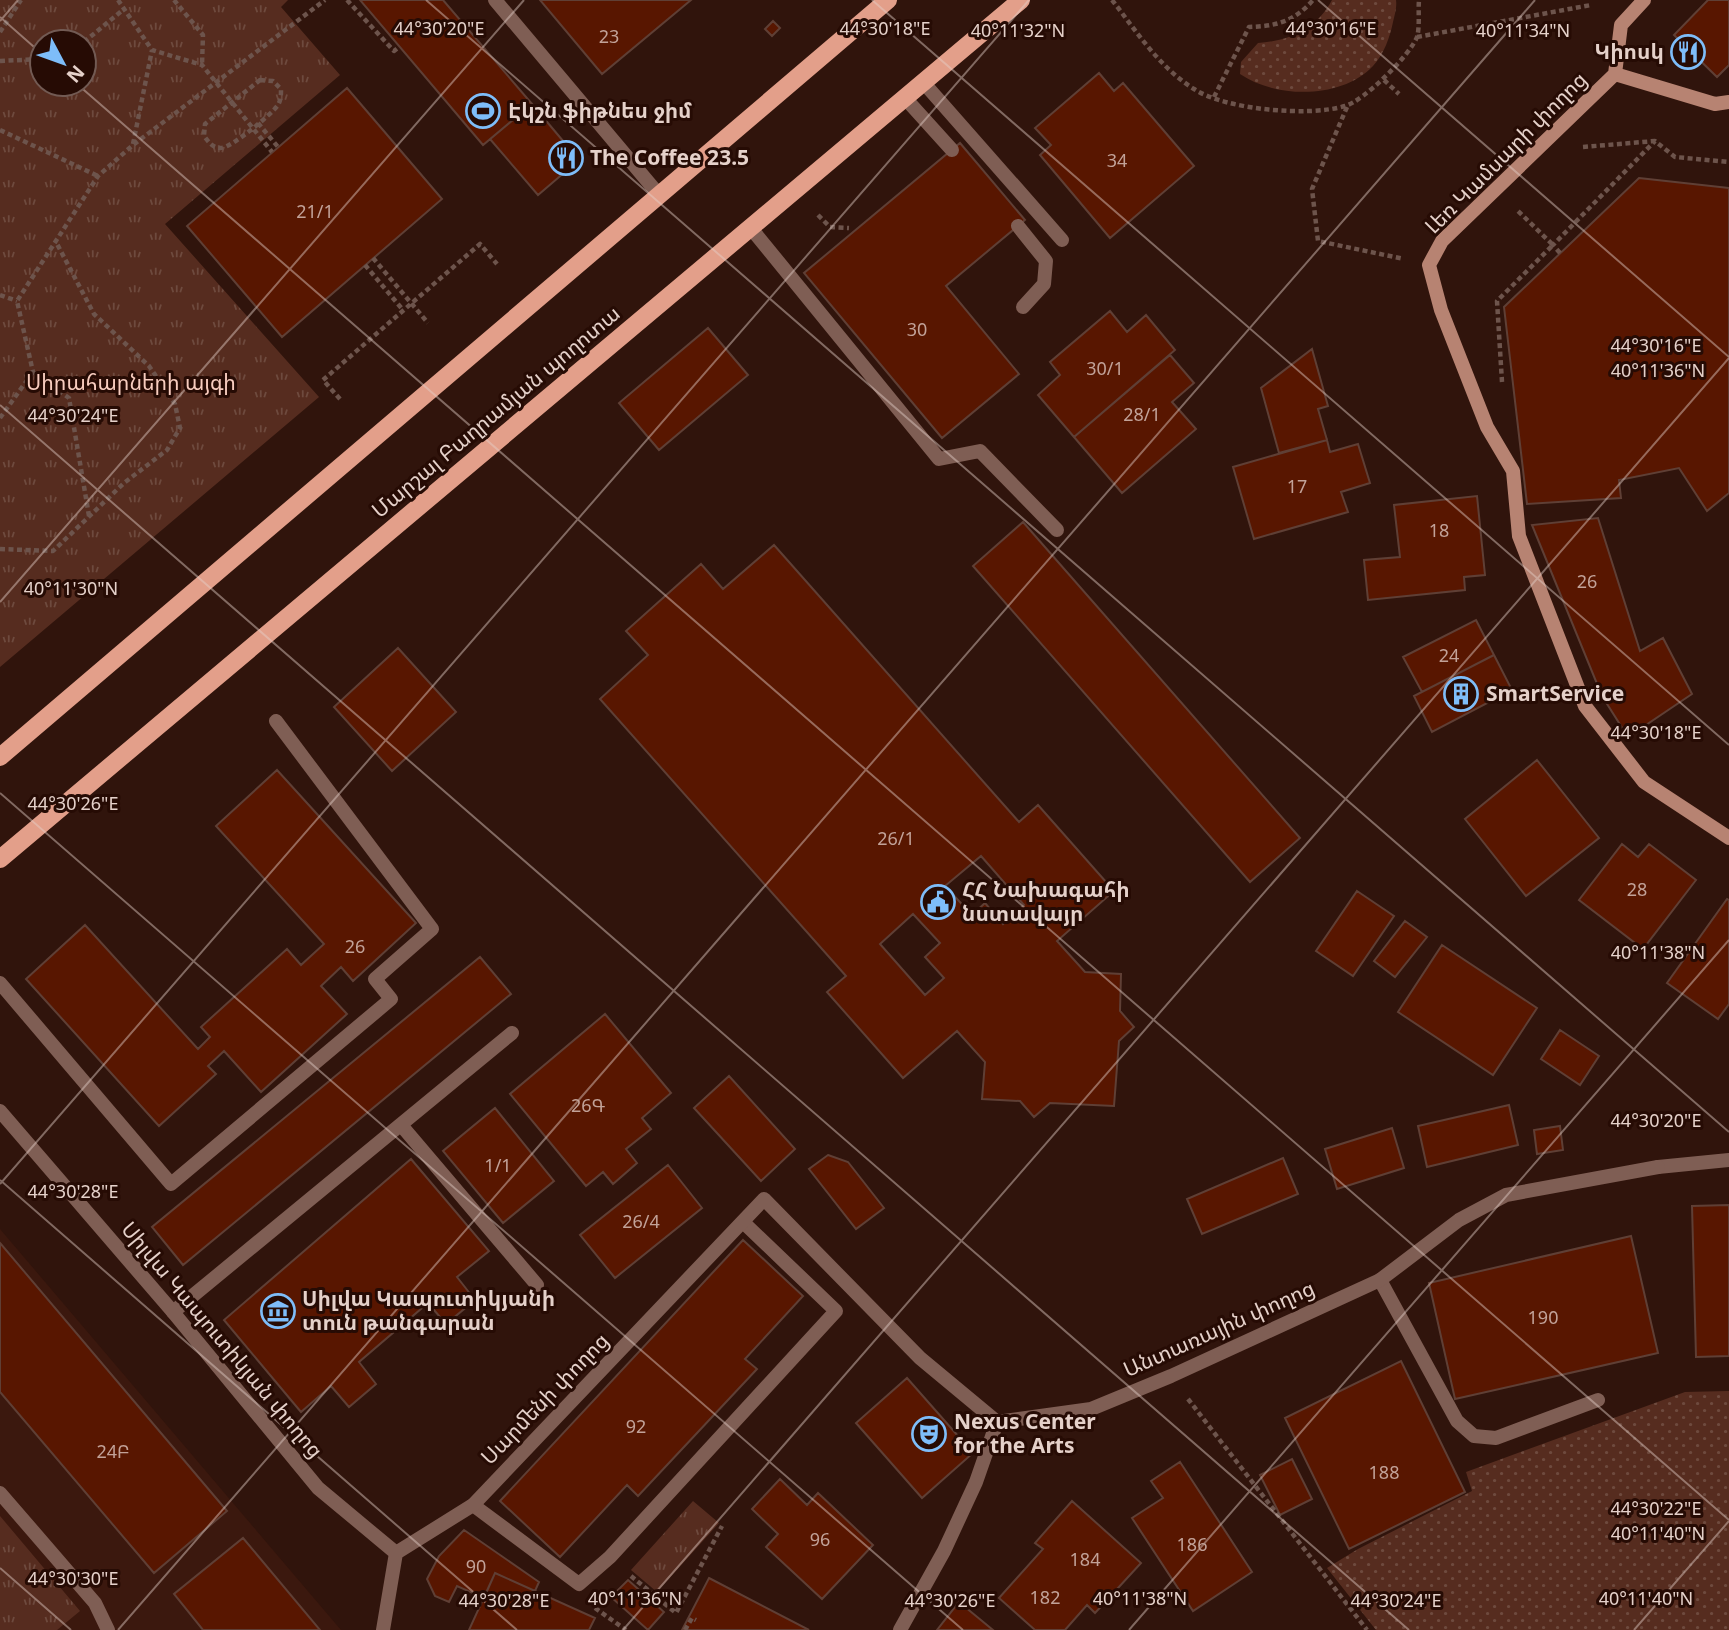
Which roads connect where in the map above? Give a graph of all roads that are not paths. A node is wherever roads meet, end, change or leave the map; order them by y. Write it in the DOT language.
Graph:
graph roads {
  1 [pos="495,0"];
  2 [pos="888,0"];
  3 [pos="1021,0"];
  4 [pos="1644,0"];
  5 [pos="1615,74"];
  6 [pos="923,82"];
  7 [pos="905,98"];
  8 [pos="1729,102"];
  9 [pos="952,150"];
  10 [pos="660,196"];
  11 [pos="1018,226"];
  12 [pos="750,227"];
  13 [pos="1062,240"];
  14 [pos="1023,307"];
  15 [pos="1057,530"];
  16 [pos="276,721"];
  17 [pos="0,757"];
  18 [pos="1729,838"];
  19 [pos="0,859"];
  20 [pos="0,983"];
  21 [pos="512,1033"];
  22 [pos="0,1111"];
  23 [pos="401,1125"];
  24 [pos="1729,1160"];
  25 [pos="743,1222"];
  26 [pos="1380,1280"];
  27 [pos="537,1285"];
  28 [pos="173,1312"];
  29 [pos="1598,1400"];
  30 [pos="997,1422"];
  31 [pos="0,1493"];
  32 [pos="473,1506"];
  33 [pos="396,1553"];
  34 [pos="108,1630"];
  35 [pos="383,1630"];
  36 [pos="900,1630"];
  1 -- 10 [label="street"];
  2 -- 10 [label="main road"];
  3 -- 6 [label="main road, Մարշալ Բաղրամյան պողոտա"];
  4 -- 5 [label="street, Լեռ Կամսարի փողոց"];
  5 -- 8 [label="street"];
  5 -- 18 [label="street, Լեռ Կամսարի փողոց"];
  6 -- 7 [label="main road, Մարշալ Բաղրամյան պողոտա"];
  6 -- 13 [label="street"];
  7 -- 9 [label="street"];
  7 -- 12 [label="main road, Մարշալ Բաղրամյան պողոտա"];
  10 -- 17 [label="main road"];
  11 -- 14 [label="street"];
  12 -- 15 [label="street"];
  12 -- 19 [label="main road, Մարշալ Բաղրամյան պողոտա"];
  16 -- 20 [label="street"];
  21 -- 23 [label="street"];
  22 -- 28 [label="street, Սիլվա Կապուտիկյան փողոց"];
  23 -- 27 [label="street"];
  23 -- 28 [label="street"];
  24 -- 26 [label="street, Անտառային փողոց"];
  25 -- 30 [label="street, Սարմենի փողոց"];
  25 -- 32 [label="street, Սարմենի փողոց"];
  25 -- 32 [label="street"];
  26 -- 29 [label="street"];
  26 -- 30 [label="street, Անտառային փողոց"];
  28 -- 33 [label="street, Սիլվա Կապուտիկյան փողոց"];
  30 -- 36 [label="street"];
  31 -- 34 [label="street"];
  32 -- 33 [label="street, Սարմենի փողոց"];
  33 -- 35 [label="street"];
}
